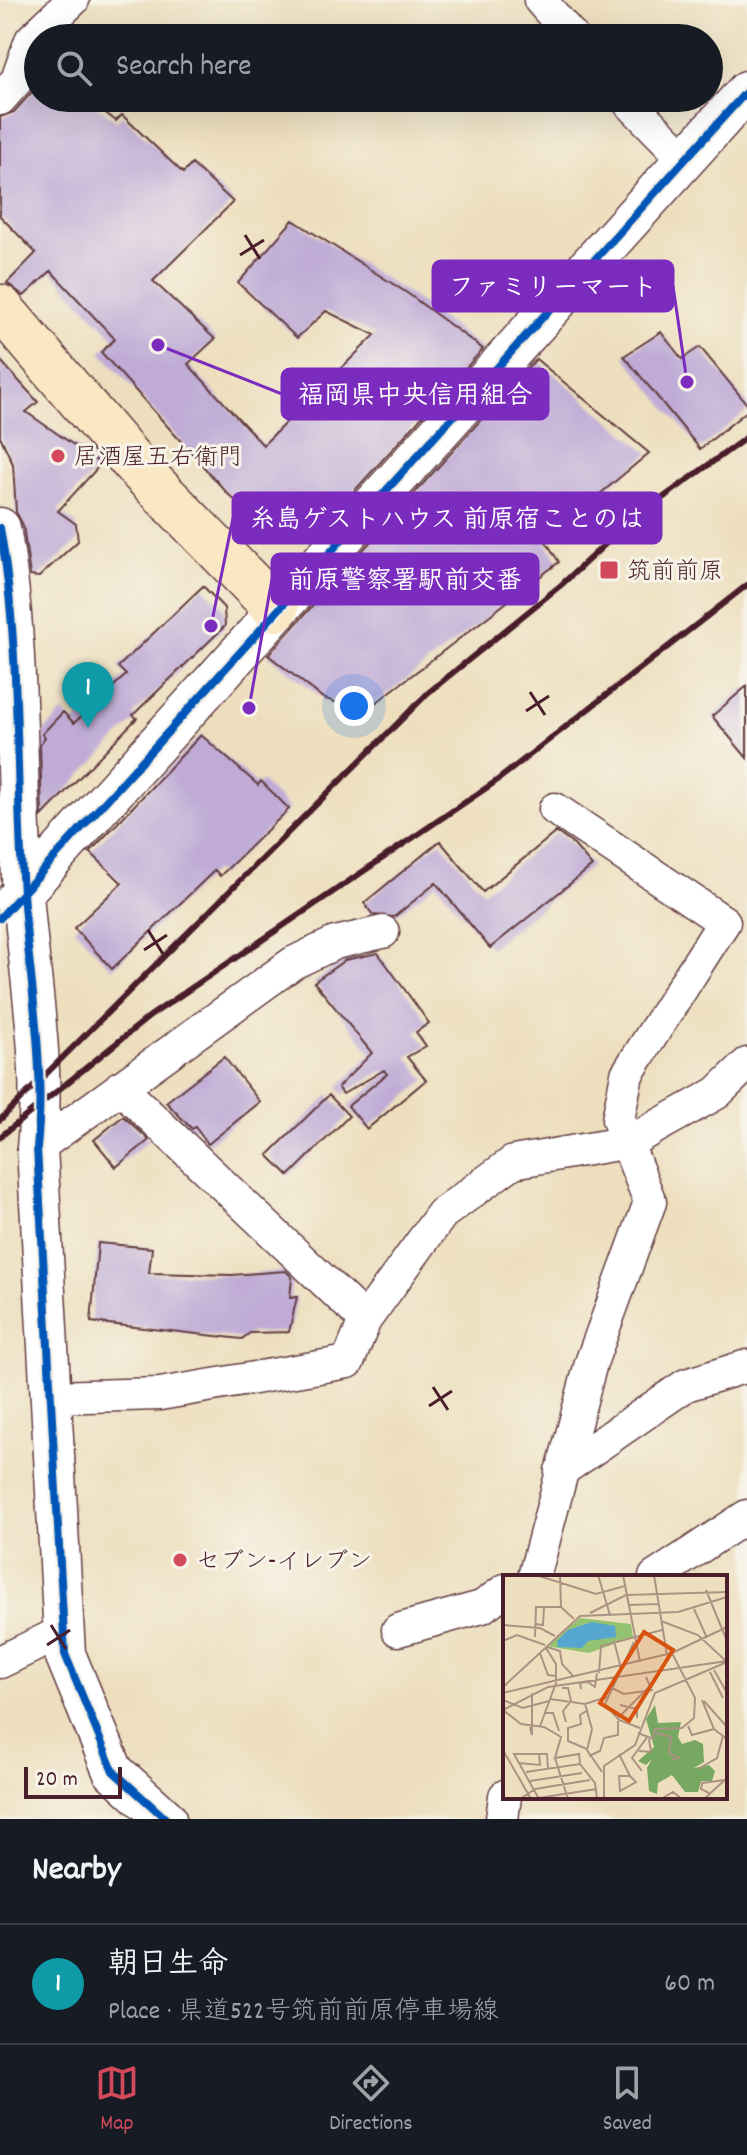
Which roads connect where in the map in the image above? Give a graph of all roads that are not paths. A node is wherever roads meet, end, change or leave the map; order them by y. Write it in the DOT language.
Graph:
graph roads {
  1 [pos="73,0"];
  2 [pos="540,0"];
  3 [pos="48,24"];
  4 [pos="561,24"];
  5 [pos="24,60"];
  6 [pos="747,91"];
  7 [pos="0,99"];
  8 [pos="639,112"];
  9 [pos="684,158"];
  10 [pos="0,307"];
  11 [pos="0,528"];
  12 [pos="276,609"];
  13 [pos="555,809"];
  14 [pos="12,905"];
  15 [pos="383,932"];
  16 [pos="747,1064"];
  17 [pos="120,1087"];
  18 [pos="629,1142"];
  19 [pos="37,1148"];
  20 [pos="365,1320"];
  21 [pos="747,1366"];
  22 [pos="51,1397"];
  23 [pos="561,1471"];
  24 [pos="747,1516"];
  25 [pos="537,1575"];
  26 [pos="658,1575"];
  27 [pos="503,1591"];
  28 [pos="398,1630"];
  29 [pos="64,1631"];
  30 [pos="0,1662"];
  31 [pos="505,1799"];
  32 [pos="166,1819"];
  33 [pos="502,1819"];
  1 -- 3 [label="street"];
  2 -- 4 [label="street"];
  5 -- 7 [label="street"];
  6 -- 9 [label="street"];
  8 -- 9 [label="street"];
  9 -- 12 [label="street"];
  10 -- 12 [label="main road"];
  11 -- 14 [label="street"];
  12 -- 14 [label="street"];
  13 -- 18 [label="street"];
  14 -- 19 [label="street"];
  15 -- 17 [label="street"];
  16 -- 18 [label="street"];
  17 -- 19 [label="street"];
  17 -- 20 [label="street"];
  18 -- 20 [label="street"];
  18 -- 23 [label="street"];
  19 -- 22 [label="street"];
  20 -- 22 [label="street"];
  21 -- 23 [label="street"];
  22 -- 29 [label="street"];
  23 -- 25 [label="street"];
  24 -- 26 [label="street"];
  27 -- 28 [label="street"];
  29 -- 30 [label="street"];
  29 -- 32 [label="street"];
  31 -- 33 [label="street"];
}
